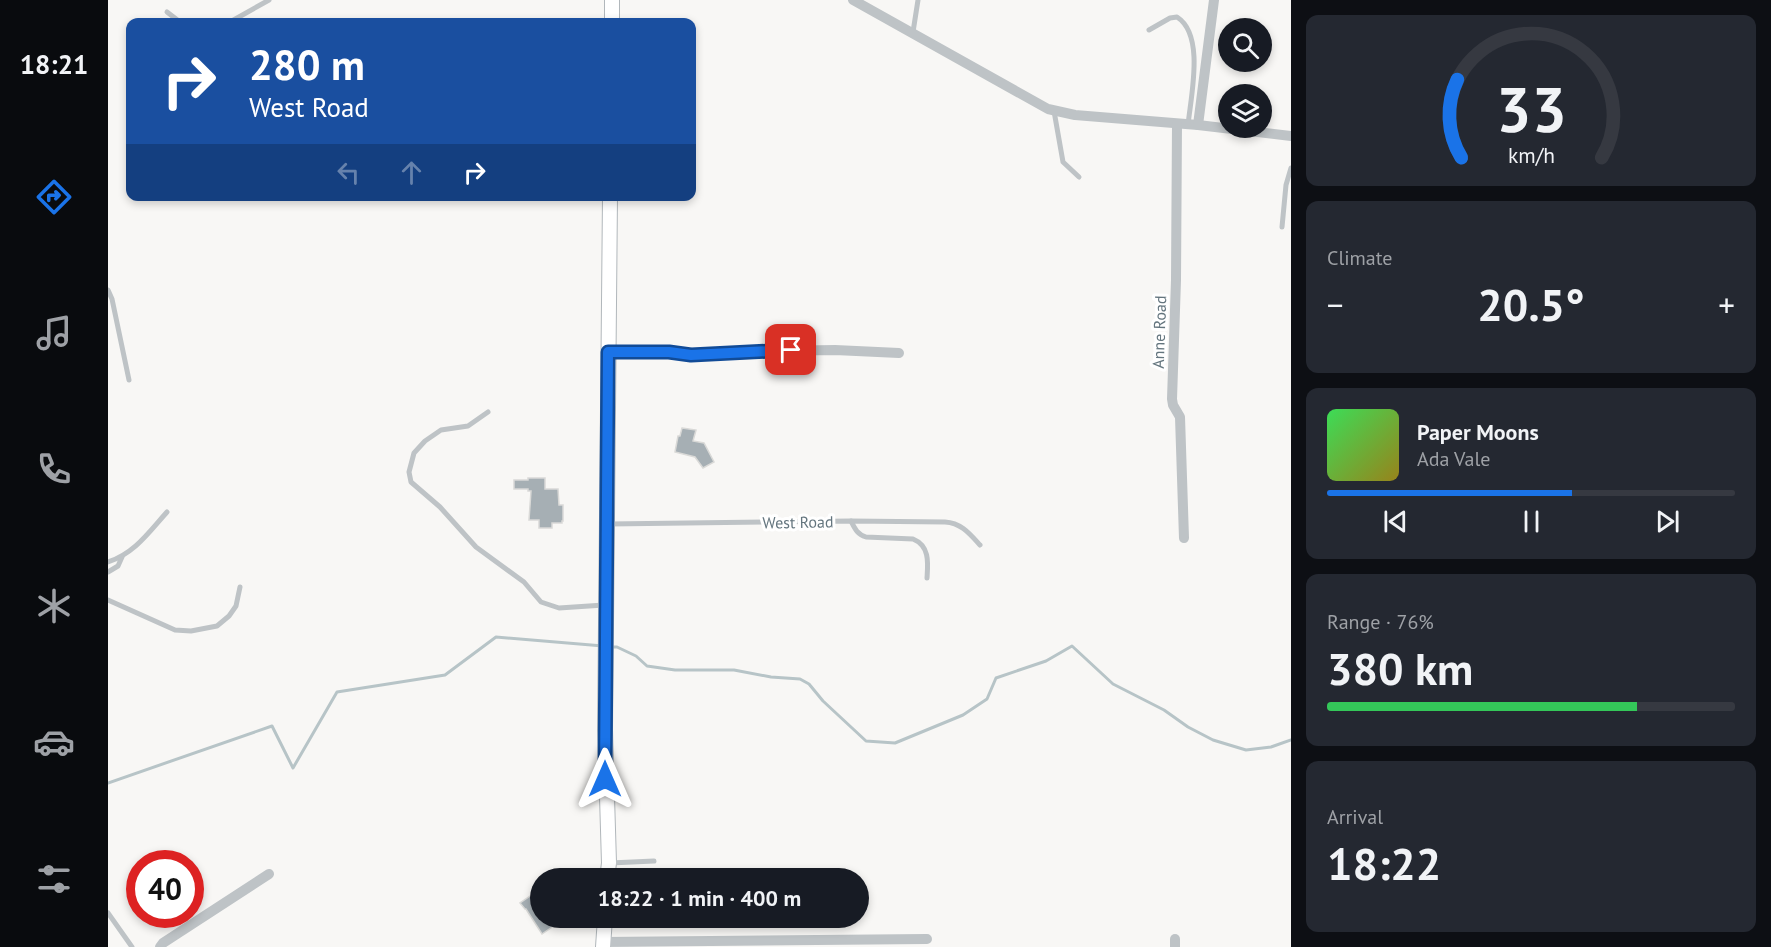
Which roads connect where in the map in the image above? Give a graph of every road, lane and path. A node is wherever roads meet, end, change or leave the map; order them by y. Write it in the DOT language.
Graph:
graph roads {
  1 [pos="269,0"];
  2 [pos="612,0"];
  3 [pos="853,0"];
  4 [pos="918,0"];
  5 [pos="1214,0"];
  6 [pos="167,12"];
  7 [pos="175,18"];
  8 [pos="237,18"];
  9 [pos="612,18"];
  10 [pos="1149,30"];
  11 [pos="912,34"];
  12 [pos="1054,111"];
  13 [pos="1188,125"];
  14 [pos="1291,136"];
  15 [pos="1291,168"];
  16 [pos="1079,177"];
  17 [pos="610,201"];
  18 [pos="1282,227"];
  19 [pos="108,290"];
  20 [pos="608,352"];
  21 [pos="899,352"];
  22 [pos="129,380"];
  23 [pos="488,412"];
  24 [pos="167,512"];
  25 [pos="851,521"];
  26 [pos="607,524"];
  27 [pos="1184,538"];
  28 [pos="980,545"];
  29 [pos="122,557"];
  30 [pos="108,562"];
  31 [pos="108,572"];
  32 [pos="927,578"];
  33 [pos="240,587"];
  34 [pos="108,600"];
  35 [pos="606,605"];
  36 [pos="654,861"];
  37 [pos="609,863"];
  38 [pos="608,868"];
  39 [pos="269,874"];
  40 [pos="108,914"];
  41 [pos="604,928"];
  42 [pos="927,939"];
  43 [pos="603,945"];
  44 [pos="132,947"];
  45 [pos="160,947"];
  1 -- 8 [label="lane"];
  2 -- 9 [label="street"];
  3 -- 11 [label="street"];
  4 -- 11 [label="lane"];
  5 -- 13 [label="street, Anne Road"];
  6 -- 7 [label="lane"];
  10 -- 13 [label="lane"];
  11 -- 12 [label="street"];
  12 -- 13 [label="street"];
  12 -- 16 [label="lane"];
  13 -- 14 [label="street"];
  13 -- 27 [label="street, Anne Road"];
  15 -- 18 [label="lane"];
  17 -- 20 [label="street"];
  19 -- 22 [label="lane"];
  20 -- 21 [label="street"];
  20 -- 26 [label="street"];
  23 -- 35 [label="lane"];
  24 -- 29 [label="lane"];
  25 -- 26 [label="lane, West Road"];
  25 -- 28 [label="lane, West Road"];
  25 -- 32 [label="lane"];
  26 -- 35 [label="street"];
  29 -- 30 [label="lane"];
  29 -- 31 [label="lane"];
  33 -- 34 [label="lane"];
  35 -- 37 [label="street"];
  36 -- 37 [label="lane"];
  37 -- 38 [label="street"];
  39 -- 45 [label="street"];
  40 -- 44 [label="lane"];
  41 -- 43 [label="street"];
  42 -- 43 [label="street"];
}
